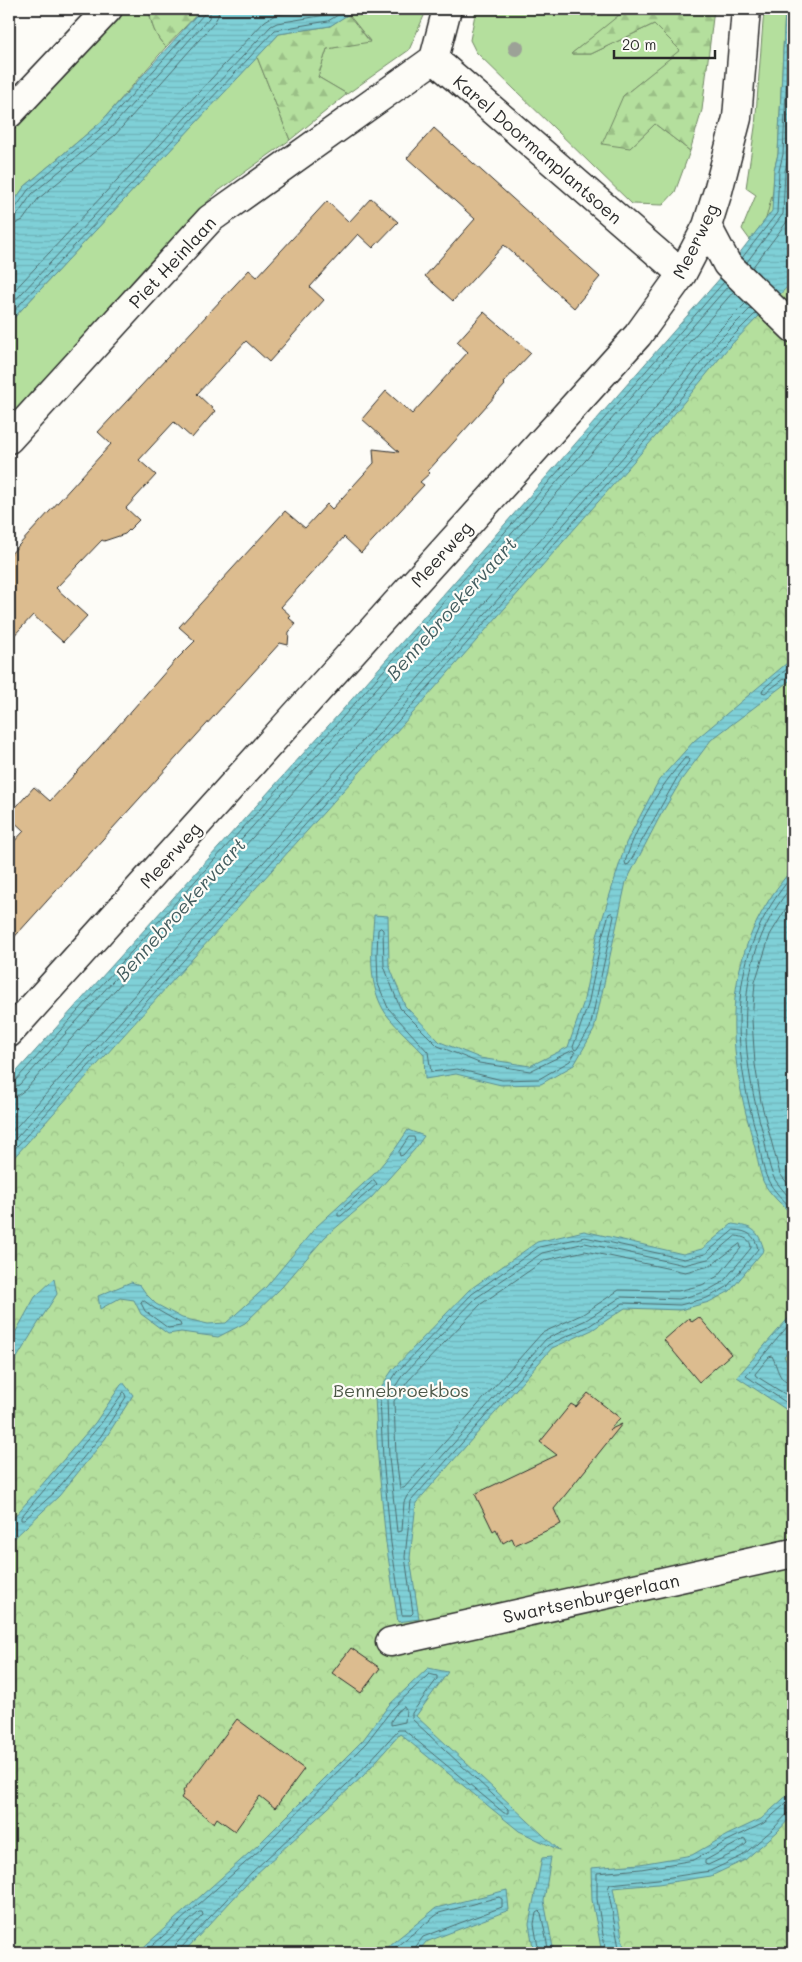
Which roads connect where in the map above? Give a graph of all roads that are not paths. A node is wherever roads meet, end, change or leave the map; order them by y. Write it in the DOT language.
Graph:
graph roads {
  1 [pos="108,9"];
  2 [pos="446,9"];
  3 [pos="746,9"];
  4 [pos="434,59"];
  5 [pos="9,114"];
  6 [pos="707,226"];
  7 [pos="682,274"];
  8 [pos="786,321"];
  9 [pos="9,439"];
  10 [pos="9,1033"];
  11 [pos="793,1553"];
  12 [pos="390,1642"];
  1 -- 5 [label="street"];
  2 -- 4 [label="street"];
  3 -- 6 [label="street, Meerweg"];
  4 -- 7 [label="street, Karel Doormanplantsoen"];
  4 -- 9 [label="street, Piet Heinlaan"];
  6 -- 7 [label="street, Meerweg"];
  6 -- 8 [label="street"];
  7 -- 10 [label="street, Meerweg"];
  11 -- 12 [label="street, Swartsenburgerlaan"];
}
